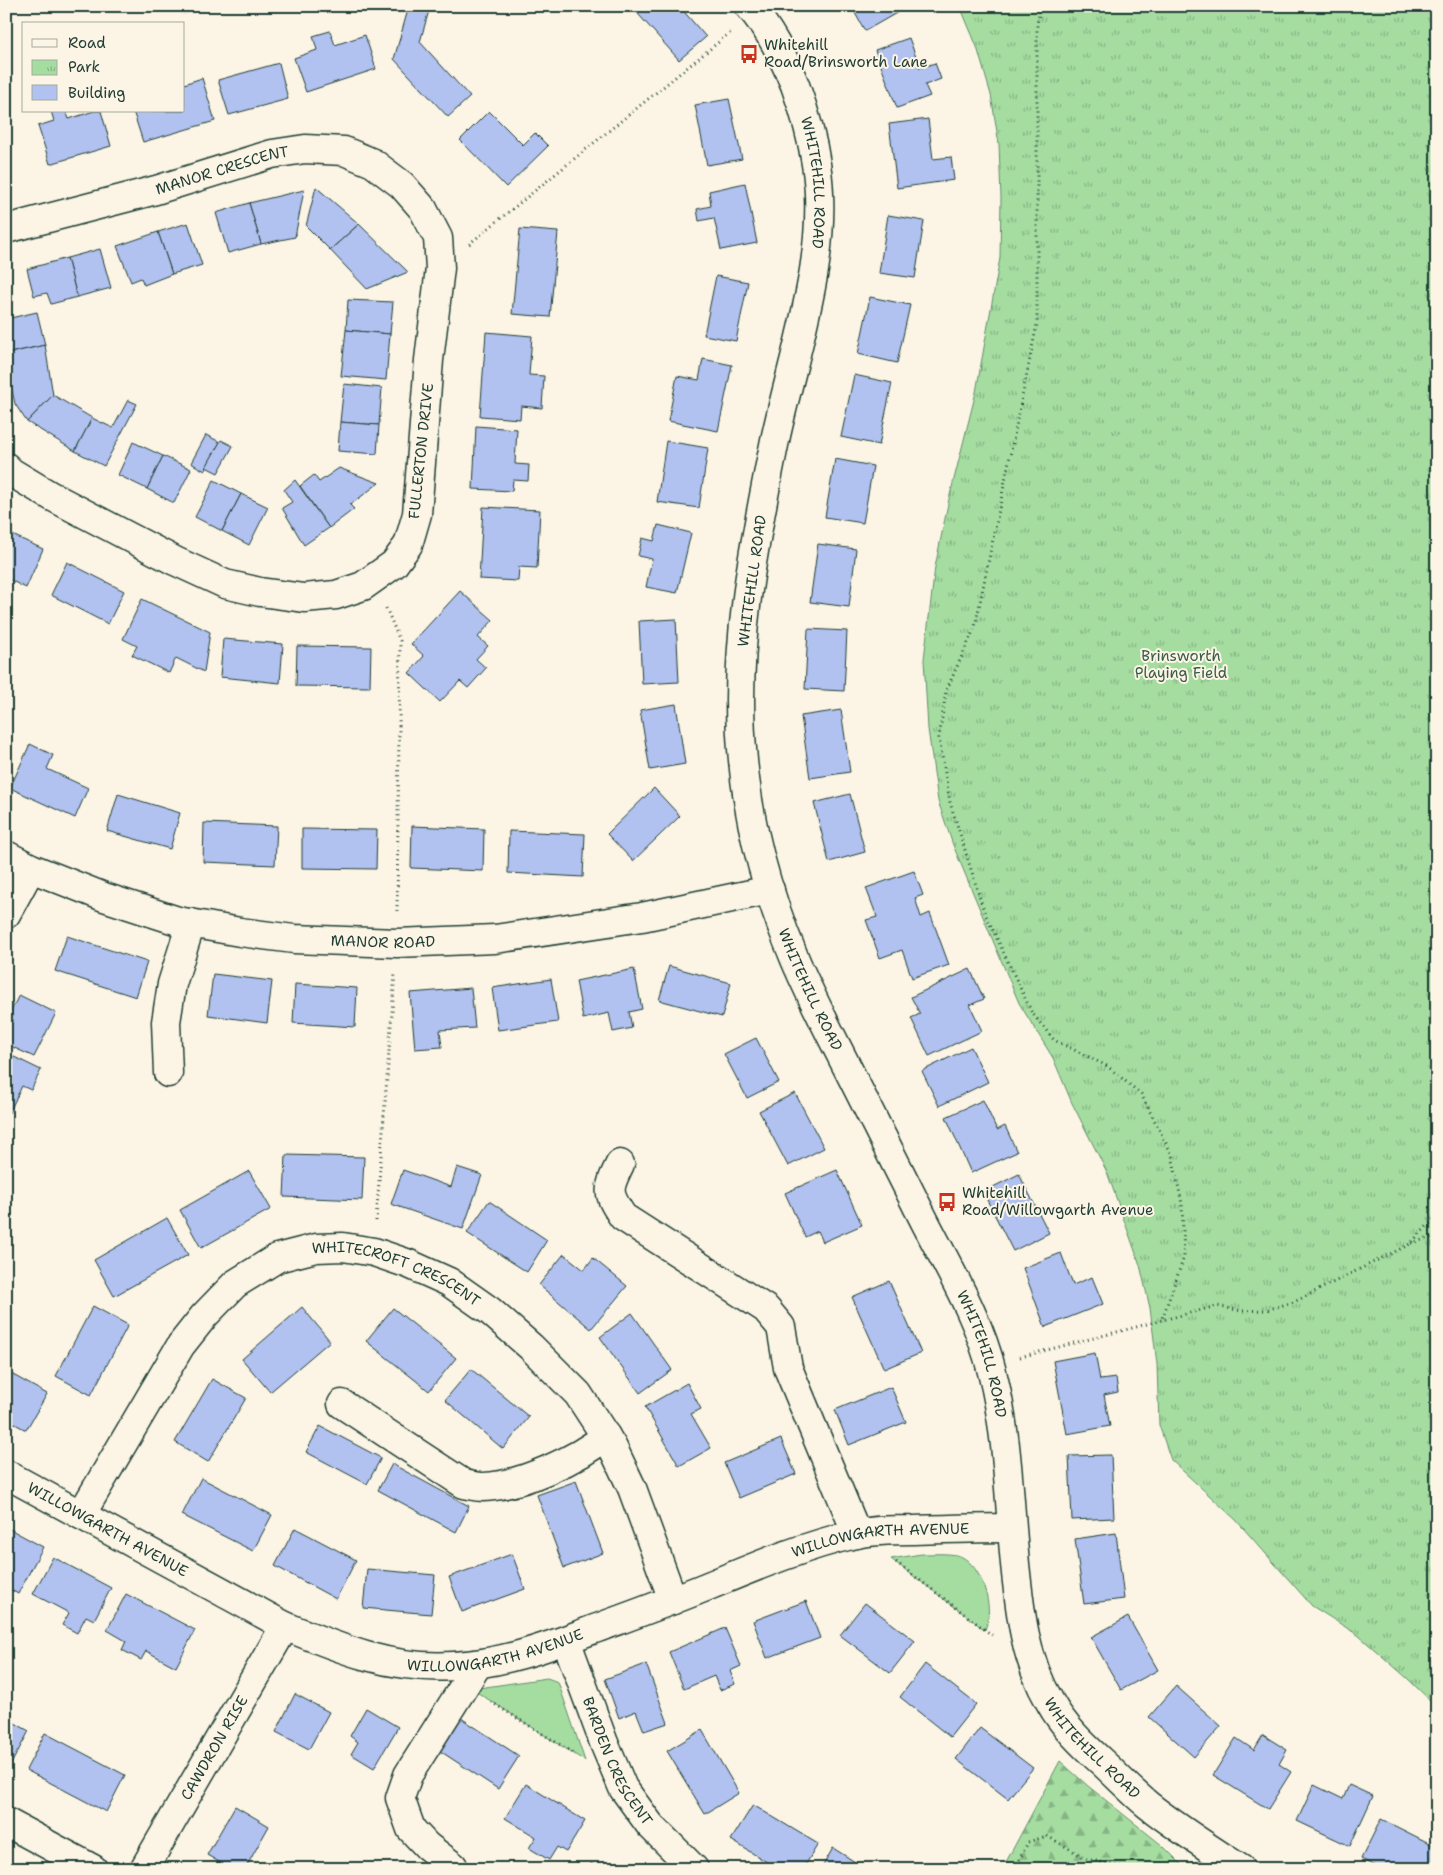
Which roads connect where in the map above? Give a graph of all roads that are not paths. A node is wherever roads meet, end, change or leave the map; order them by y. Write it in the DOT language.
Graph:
graph roads {
  1 [pos="752,9"];
  2 [pos="423,209"];
  3 [pos="6,229"];
  4 [pos="6,467"];
  5 [pos="6,855"];
  6 [pos="31,868"];
  7 [pos="770,890"];
  8 [pos="6,914"];
  9 [pos="191,923"];
  10 [pos="168,1073"];
  11 [pos="620,1164"];
  12 [pos="342,1404"];
  13 [pos="606,1436"];
  14 [pos="6,1474"];
  15 [pos="81,1515"];
  16 [pos="1012,1528"];
  17 [pos="856,1534"];
  18 [pos="673,1600"];
  19 [pos="285,1626"];
  20 [pos="566,1640"];
  21 [pos="471,1674"];
  22 [pos="6,1822"];
  23 [pos="453,1866"];
  24 [pos="93,1869"];
  25 [pos="144,1869"];
  26 [pos="694,1869"];
  27 [pos="1241,1869"];
  1 -- 7 [label="street, WHITEHILL ROAD"];
  2 -- 3 [label="street, MANOR CRESCENT"];
  2 -- 4 [label="street, FULLERTON DRIVE"];
  5 -- 6 [label="street, MANOR ROAD"];
  6 -- 8 [label="street"];
  6 -- 9 [label="street, MANOR ROAD"];
  7 -- 9 [label="street, MANOR ROAD"];
  7 -- 16 [label="street, WHITEHILL ROAD"];
  9 -- 10 [label="street"];
  11 -- 17 [label="street"];
  12 -- 13 [label="street"];
  13 -- 15 [label="street, WHITECROFT CRESCENT"];
  13 -- 18 [label="street, WHITECROFT CRESCENT"];
  14 -- 15 [label="street, WILLOWGARTH AVENUE"];
  15 -- 19 [label="street, WILLOWGARTH AVENUE"];
  16 -- 17 [label="street, WILLOWGARTH AVENUE"];
  16 -- 27 [label="street, WHITEHILL ROAD"];
  17 -- 18 [label="street, WILLOWGARTH AVENUE"];
  18 -- 20 [label="street, WILLOWGARTH AVENUE"];
  19 -- 21 [label="street, WILLOWGARTH AVENUE"];
  19 -- 25 [label="street, CAWDRON RISE"];
  20 -- 21 [label="street, WILLOWGARTH AVENUE"];
  20 -- 26 [label="street, BARDEN CRESCENT"];
  21 -- 23 [label="street"];
  22 -- 24 [label="street"];
}
